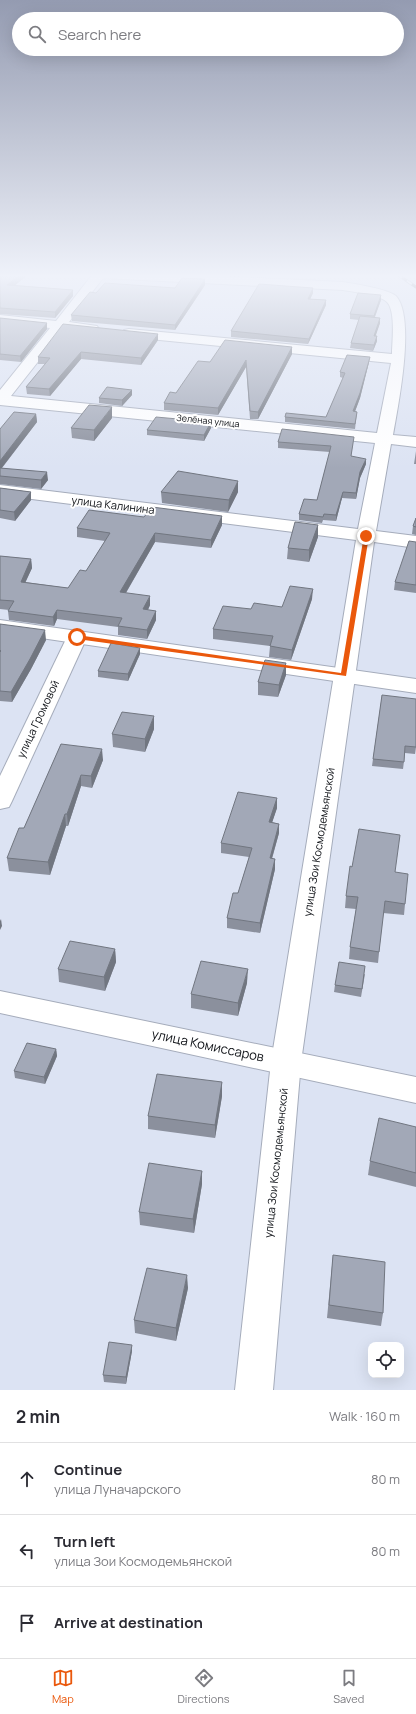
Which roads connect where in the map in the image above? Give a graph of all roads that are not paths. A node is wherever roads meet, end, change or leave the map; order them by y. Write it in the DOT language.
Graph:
graph roads {
  1 [pos="49,339"];
  2 [pos="191,339"];
  3 [pos="399,339"];
  4 [pos="399,359"];
  5 [pos="0,400"];
  6 [pos="384,438"];
  7 [pos="416,442"];
  8 [pos="0,490"];
  9 [pos="366,536"];
  10 [pos="416,542"];
  11 [pos="0,626"];
  12 [pos="77,637"];
  13 [pos="344,675"];
  14 [pos="416,686"];
  15 [pos="0,801"];
  16 [pos="0,1002"];
  17 [pos="286,1062"];
  18 [pos="416,1090"];
  19 [pos="254,1390"];
  1 -- 5 [label="street"];
  2 -- 4 [label="street"];
  3 -- 4 [label="street, улица Зои Космодемьянской"];
  4 -- 6 [label="street, улица Зои Космодемьянской"];
  5 -- 6 [label="street, Зелёная улица"];
  6 -- 7 [label="street, Зелёная улица"];
  6 -- 9 [label="street, улица Зои Космодемьянской"];
  8 -- 9 [label="street, улица Калинина"];
  9 -- 10 [label="street, улица Калинина"];
  9 -- 13 [label="street, улица Зои Космодемьянской"];
  11 -- 12 [label="street"];
  12 -- 13 [label="street"];
  12 -- 15 [label="street, улица Громовой"];
  13 -- 14 [label="street"];
  13 -- 17 [label="street, улица Зои Космодемьянской"];
  16 -- 17 [label="street, улица Комиссаров"];
  17 -- 18 [label="street, улица Комиссаров"];
  17 -- 19 [label="street, улица Зои Космодемьянской"];
}
